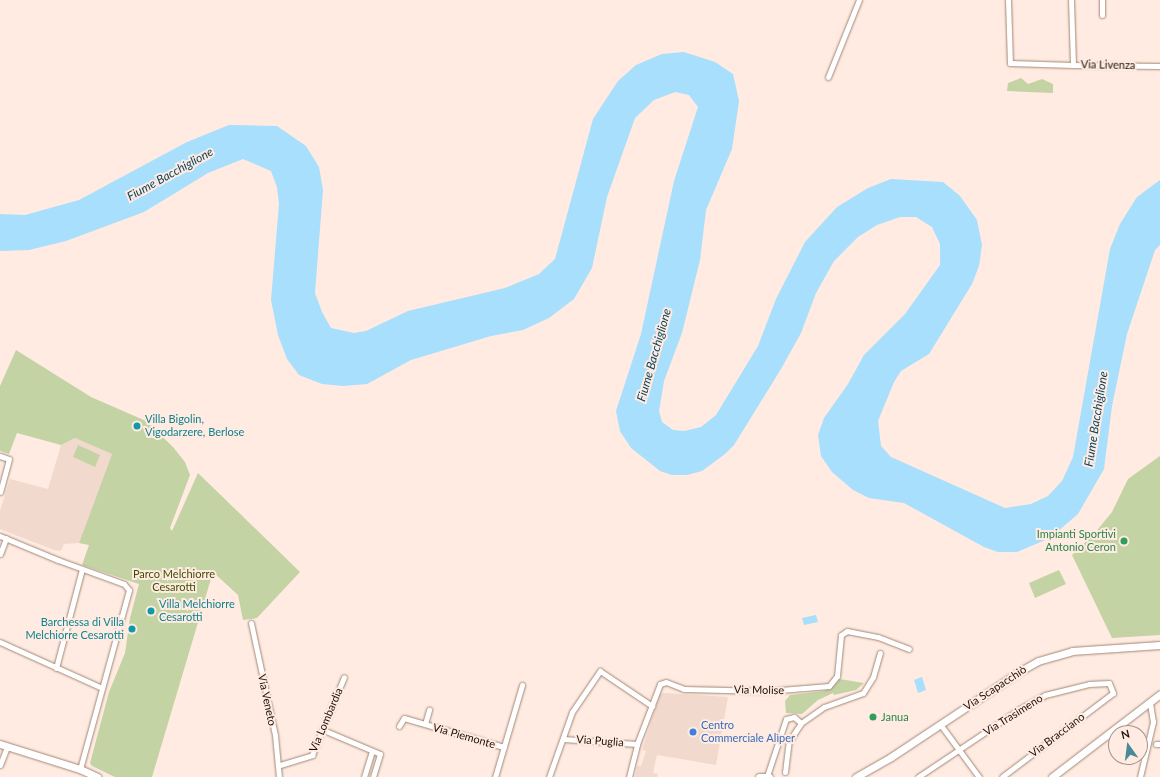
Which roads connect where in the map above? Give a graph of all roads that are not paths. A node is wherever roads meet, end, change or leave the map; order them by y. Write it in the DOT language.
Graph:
graph roads {
  1 [pos="859,0"];
  2 [pos="1008,0"];
  3 [pos="1071,0"];
  4 [pos="1102,0"];
  5 [pos="1102,15"];
  6 [pos="1073,65"];
  7 [pos="1160,66"];
  8 [pos="828,76"];
  9 [pos="0,456"];
  10 [pos="0,492"];
  11 [pos="0,536"];
  12 [pos="6,538"];
  13 [pos="0,554"];
  14 [pos="82,569"];
  15 [pos="251,623"];
  16 [pos="0,642"];
  17 [pos="1160,644"];
  18 [pos="1150,646"];
  19 [pos="909,649"];
  20 [pos="1160,649"];
  21 [pos="880,653"];
  22 [pos="56,668"];
  23 [pos="344,677"];
  24 [pos="522,685"];
  25 [pos="102,688"];
  26 [pos="1113,693"];
  27 [pos="1160,695"];
  28 [pos="1150,702"];
  29 [pos="652,706"];
  30 [pos="429,710"];
  31 [pos="801,723"];
  32 [pos="425,724"];
  33 [pos="940,724"];
  34 [pos="399,726"];
  35 [pos="328,732"];
  36 [pos="563,739"];
  37 [pos="0,744"];
  38 [pos="637,744"];
  39 [pos="7,747"];
  40 [pos="504,747"];
  41 [pos="372,751"];
  42 [pos="958,751"];
  43 [pos="0,765"];
  44 [pos="280,765"];
  45 [pos="80,769"];
  46 [pos="785,772"];
  47 [pos="630,776"];
  48 [pos="768,776"];
  49 [pos="96,777"];
  50 [pos="279,777"];
  51 [pos="364,777"];
  52 [pos="373,777"];
  53 [pos="495,777"];
  54 [pos="549,777"];
  55 [pos="759,777"];
  56 [pos="856,777"];
  57 [pos="918,777"];
  58 [pos="979,777"];
  59 [pos="1002,777"];
  60 [pos="1052,777"];
  61 [pos="1140,777"];
  1 -- 8 [label="street"];
  2 -- 6 [label="street"];
  3 -- 6 [label="street, Via Livenza"];
  4 -- 5 [label="street"];
  6 -- 7 [label="street, Via Livenza"];
  9 -- 10 [label="street"];
  11 -- 12 [label="street"];
  12 -- 13 [label="street"];
  12 -- 14 [label="street"];
  14 -- 22 [label="street"];
  14 -- 25 [label="street"];
  15 -- 44 [label="street, Via Veneto"];
  16 -- 22 [label="street"];
  17 -- 18 [label="street, Via Scapacchiò"];
  18 -- 20 [label="street, Via Scapacchiò"];
  18 -- 33 [label="street, Via Scapacchiò"];
  19 -- 29 [label="street, Via Molise"];
  21 -- 31 [label="street"];
  22 -- 25 [label="street"];
  23 -- 44 [label="street, Via Lombardia"];
  24 -- 40 [label="street, Via Piemonte"];
  25 -- 45 [label="street"];
  26 -- 42 [label="street, Via Trasimeno"];
  26 -- 59 [label="street, Via Bracciano"];
  27 -- 28 [label="street"];
  28 -- 60 [label="street"];
  28 -- 61 [label="street"];
  29 -- 36 [label="street"];
  29 -- 38 [label="street, Via Molise"];
  30 -- 32 [label="street, Via Piemonte"];
  31 -- 46 [label="street"];
  31 -- 48 [label="street"];
  32 -- 34 [label="street, Via Piemonte"];
  32 -- 40 [label="street, Via Piemonte"];
  33 -- 42 [label="street"];
  33 -- 56 [label="street, Via Scapacchiò"];
  35 -- 41 [label="street"];
  36 -- 38 [label="street, Via Puglia"];
  36 -- 54 [label="street"];
  37 -- 39 [label="street"];
  38 -- 47 [label="street, Via Molise"];
  39 -- 43 [label="street"];
  39 -- 45 [label="street"];
  40 -- 53 [label="street, Via Piemonte"];
  41 -- 51 [label="street"];
  41 -- 52 [label="street"];
  42 -- 57 [label="street, Via Trasimeno"];
  42 -- 58 [label="street"];
  44 -- 50 [label="street, Via Veneto"];
  45 -- 49 [label="street"];
  48 -- 55 [label="street"];
}
